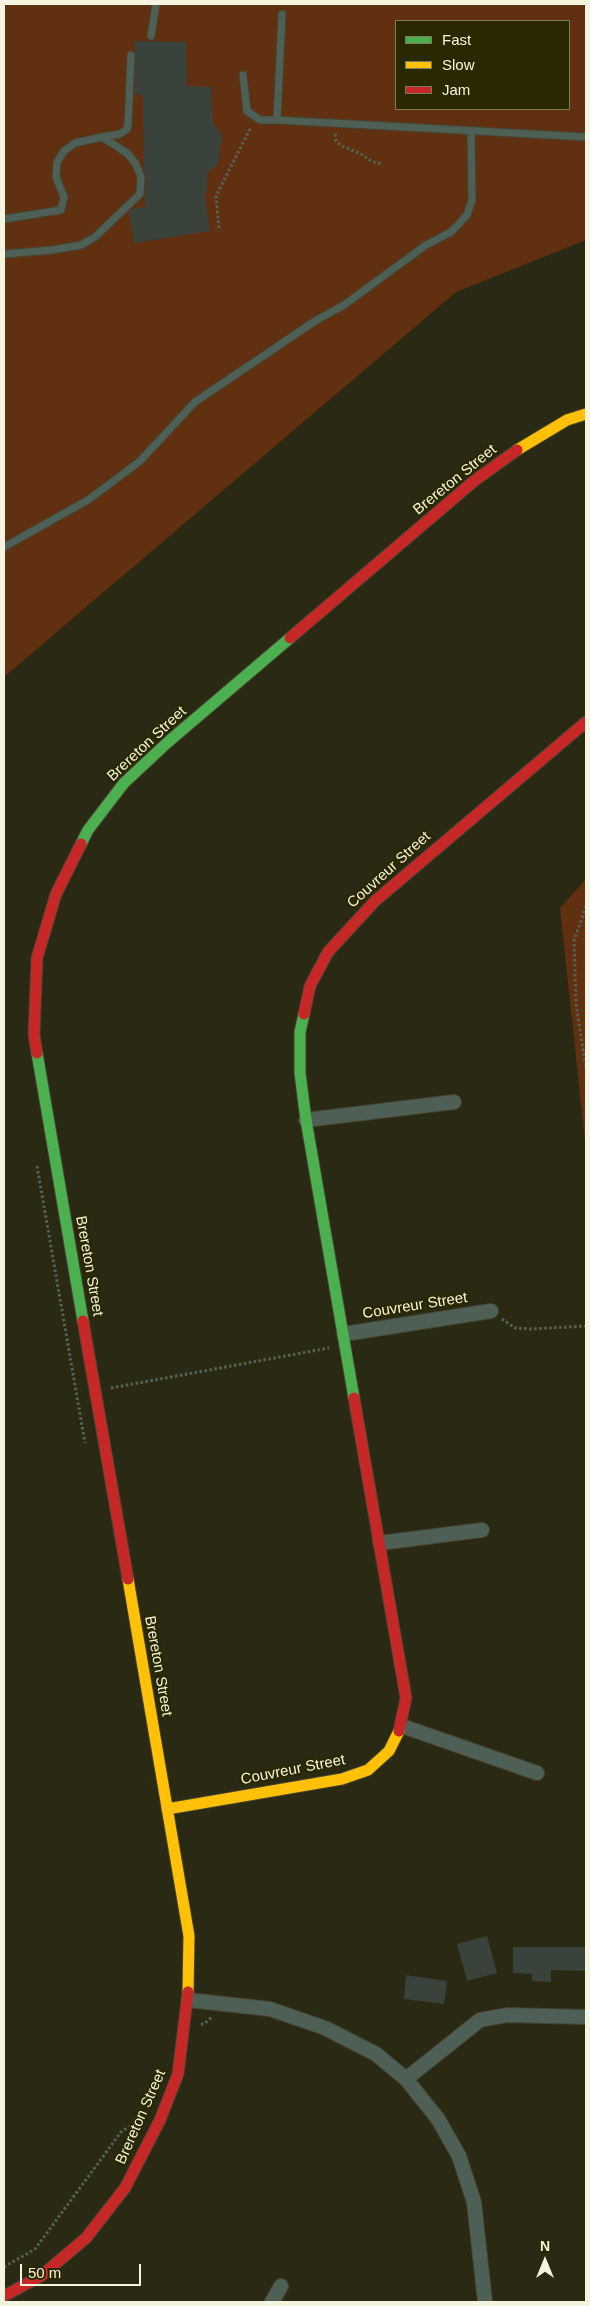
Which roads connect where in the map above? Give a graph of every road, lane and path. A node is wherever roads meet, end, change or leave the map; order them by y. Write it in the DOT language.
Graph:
graph roads {
  1 [pos="156,4"];
  2 [pos="282,14"];
  3 [pos="151,36"];
  4 [pos="132,55"];
  5 [pos="242,74"];
  6 [pos="256,118"];
  7 [pos="277,120"];
  8 [pos="334,123"];
  9 [pos="471,131"];
  10 [pos="102,137"];
  11 [pos="586,137"];
  12 [pos="383,164"];
  13 [pos="4,219"];
  14 [pos="219,228"];
  15 [pos="4,254"];
  16 [pos="586,414"];
  17 [pos="4,547"];
  18 [pos="586,722"];
  19 [pos="586,906"];
  20 [pos="586,1069"];
  21 [pos="454,1102"];
  22 [pos="306,1120"];
  23 [pos="37,1164"];
  24 [pos="491,1311"];
  25 [pos="586,1326"];
  26 [pos="345,1340"];
  27 [pos="95,1390"];
  28 [pos="76,1394"];
  29 [pos="86,1452"];
  30 [pos="482,1530"];
  31 [pos="380,1543"];
  32 [pos="402,1726"];
  33 [pos="537,1773"];
  34 [pos="167,1809"];
  35 [pos="188,2000"];
  36 [pos="215,2015"];
  37 [pos="586,2017"];
  38 [pos="186,2021"];
  39 [pos="406,2079"];
  40 [pos="144,2116"];
  41 [pos="4,2267"];
  42 [pos="281,2286"];
  43 [pos="4,2296"];
  44 [pos="272,2302"];
  45 [pos="485,2302"];
  1 -- 3 [label="lane"];
  2 -- 7 [label="lane"];
  4 -- 10 [label="lane"];
  5 -- 6 [label="lane"];
  6 -- 7 [label="lane"];
  6 -- 14 [label="path"];
  7 -- 8 [label="lane"];
  8 -- 9 [label="lane"];
  8 -- 12 [label="path"];
  9 -- 11 [label="lane"];
  9 -- 17 [label="lane"];
  10 -- 13 [label="lane"];
  10 -- 15 [label="lane"];
  16 -- 27 [label="street, Brereton Street"];
  18 -- 22 [label="street, Couvreur Street"];
  19 -- 20 [label="path"];
  21 -- 22 [label="street"];
  22 -- 26 [label="street, Couvreur Street"];
  23 -- 28 [label="path"];
  24 -- 25 [label="path"];
  24 -- 26 [label="street, Couvreur Street"];
  26 -- 27 [label="path"];
  26 -- 31 [label="street, Couvreur Street"];
  27 -- 28 [label="path"];
  27 -- 34 [label="street, Brereton Street"];
  28 -- 29 [label="path"];
  30 -- 31 [label="street"];
  31 -- 32 [label="street, Couvreur Street"];
  32 -- 33 [label="street"];
  32 -- 34 [label="street, Couvreur Street"];
  34 -- 35 [label="street, Brereton Street"];
  35 -- 38 [label="street, Brereton Street"];
  35 -- 39 [label="street"];
  36 -- 38 [label="path"];
  37 -- 39 [label="street"];
  38 -- 43 [label="street, Brereton Street"];
  39 -- 45 [label="street"];
  40 -- 41 [label="path"];
  42 -- 44 [label="street"];
}
